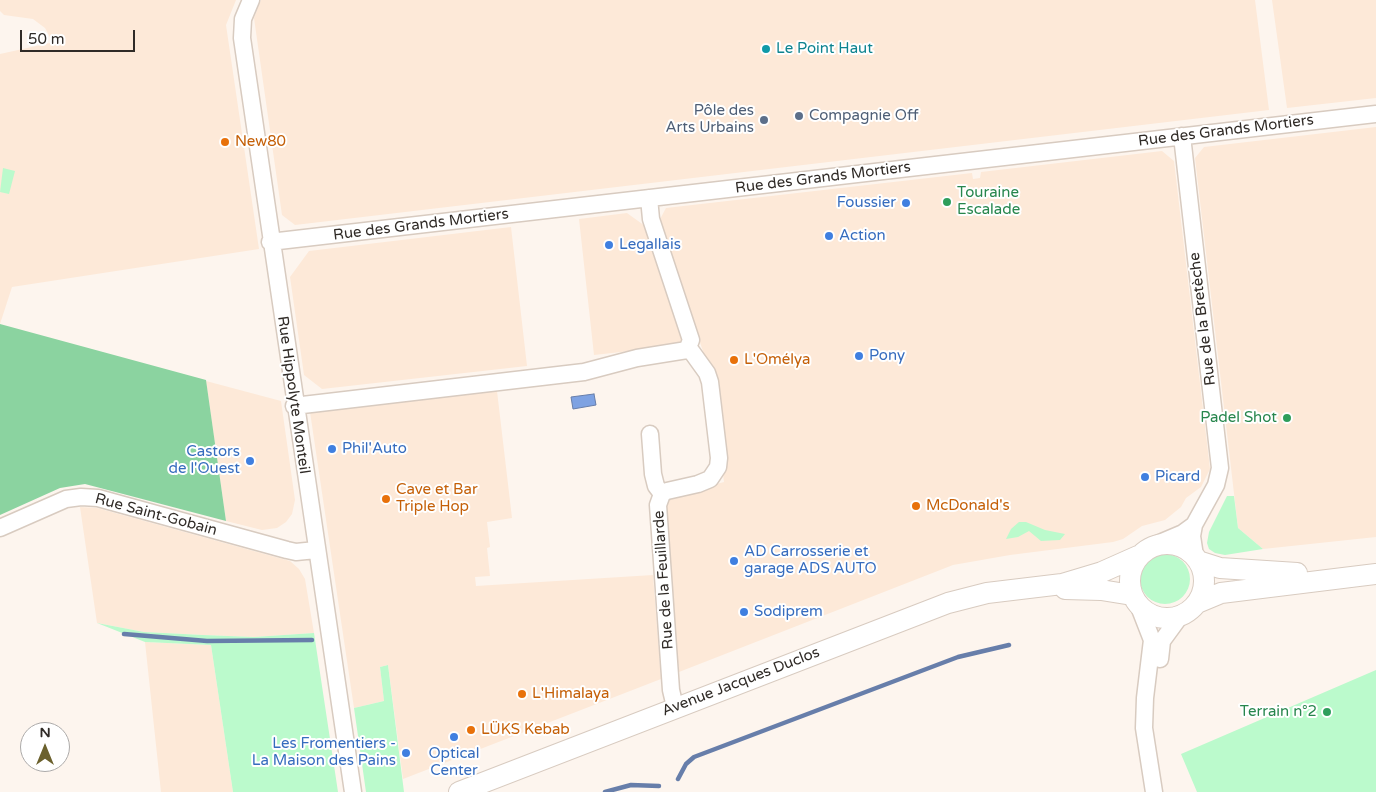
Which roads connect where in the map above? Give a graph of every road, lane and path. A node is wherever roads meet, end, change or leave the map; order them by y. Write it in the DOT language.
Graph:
graph roads {
  1 [pos="252,0"];
  2 [pos="1376,114"];
  3 [pos="1182,136"];
  4 [pos="649,198"];
  5 [pos="270,242"];
  6 [pos="689,348"];
  7 [pos="294,406"];
  8 [pos="650,434"];
  9 [pos="662,494"];
  10 [pos="1194,525"];
  11 [pos="0,528"];
  12 [pos="1157,544"];
  13 [pos="316,550"];
  14 [pos="1138,556"];
  15 [pos="1197,558"];
  16 [pos="1376,572"];
  17 [pos="1028,589"];
  18 [pos="1135,600"];
  19 [pos="1189,609"];
  20 [pos="675,707"];
  21 [pos="353,792"];
  22 [pos="459,792"];
  23 [pos="1154,792"];
  24 [pos="1164,792"];
  1 -- 5 [label="street, Rue Hippolyte Monteil"];
  2 -- 3 [label="street, Rue des Grands Mortiers"];
  3 -- 4 [label="street, Rue des Grands Mortiers"];
  3 -- 10 [label="street, Rue de la Bretèche"];
  4 -- 5 [label="street, Rue des Grands Mortiers"];
  4 -- 6 [label="street"];
  5 -- 7 [label="street, Rue Hippolyte Monteil"];
  6 -- 7 [label="street"];
  6 -- 9 [label="street, Rue de la Feuillarde"];
  7 -- 13 [label="street, Rue Hippolyte Monteil"];
  8 -- 9 [label="street"];
  9 -- 20 [label="street, Rue de la Feuillarde"];
  10 -- 12 [label="street"];
  10 -- 15 [label="street, Rue de la Bretèche"];
  11 -- 13 [label="street, Rue Saint-Gobain"];
  12 -- 14 [label="main road"];
  12 -- 15 [label="main road"];
  13 -- 21 [label="street, Rue Hippolyte Monteil"];
  14 -- 17 [label="main road, Avenue Jacques Duclos"];
  14 -- 18 [label="main road"];
  15 -- 16 [label="main road"];
  15 -- 19 [label="main road"];
  16 -- 19 [label="main road"];
  17 -- 18 [label="main road, Avenue Jacques Duclos"];
  17 -- 20 [label="main road, Avenue Jacques Duclos"];
  18 -- 19 [label="main road"];
  18 -- 23 [label="street"];
  19 -- 24 [label="street"];
  20 -- 22 [label="main road, Avenue Jacques Duclos"];
}
